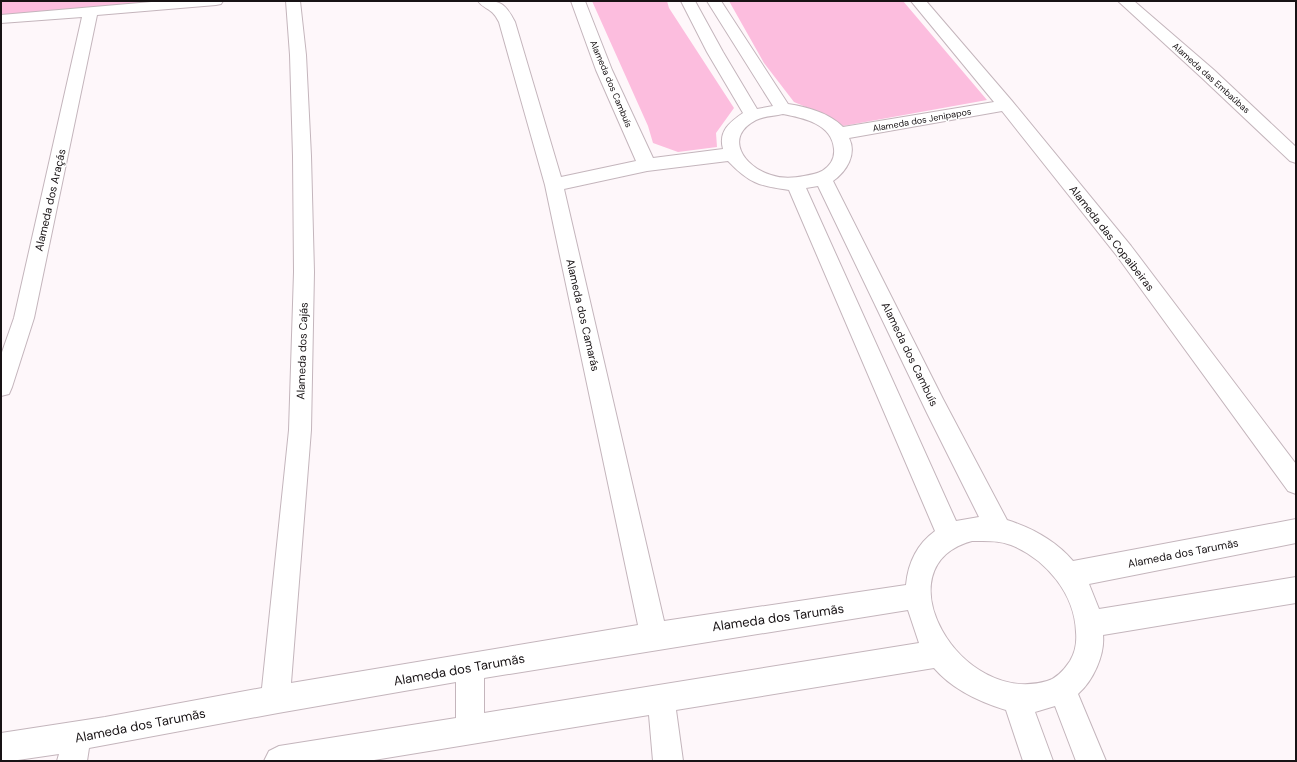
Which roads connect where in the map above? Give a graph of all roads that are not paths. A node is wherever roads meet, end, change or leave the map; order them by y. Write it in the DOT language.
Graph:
graph roads {
  1 [pos="216,1"];
  2 [pos="293,1"];
  3 [pos="578,1"];
  4 [pos="918,1"];
  5 [pos="1124,1"];
  6 [pos="488,2"];
  7 [pos="715,2"];
  8 [pos="690,4"];
  9 [pos="91,11"];
  10 [pos="1,19"];
  11 [pos="749,56"];
  12 [pos="721,61"];
  13 [pos="1006,105"];
  14 [pos="783,109"];
  15 [pos="752,114"];
  16 [pos="838,134"];
  17 [pos="732,154"];
  18 [pos="1296,157"];
  19 [pos="647,165"];
  20 [pos="823,178"];
  21 [pos="795,184"];
  22 [pos="554,185"];
  23 [pos="1,387"];
  24 [pos="1296,483"];
  25 [pos="999,530"];
  26 [pos="1296,531"];
  27 [pos="950,536"];
  28 [pos="1069,575"];
  29 [pos="1296,590"];
  30 [pos="917,596"];
  31 [pos="1090,624"];
  32 [pos="654,636"];
  33 [pos="940,653"];
  34 [pos="470,667"];
  35 [pos="1062,689"];
  36 [pos="1016,698"];
  37 [pos="661,699"];
  38 [pos="276,700"];
  39 [pos="470,729"];
  40 [pos="1,748"];
  41 [pos="75,749"];
  42 [pos="279,761"];
  43 [pos="668,761"];
  44 [pos="1038,761"];
  45 [pos="1091,761"];
  1 -- 9 [label="street"];
  2 -- 38 [label="street, Alameda dos Cajás"];
  3 -- 19 [label="street, Alameda dos Cambuís"];
  4 -- 13 [label="street, Alameda das Copaibeiras"];
  5 -- 18 [label="street, Alameda das Embaúbas"];
  6 -- 22 [label="street, Alameda dos Camarás"];
  7 -- 8 [label="street"];
  7 -- 11 [label="street"];
  8 -- 12 [label="street"];
  9 -- 10 [label="street"];
  9 -- 23 [label="street, Alameda dos Araçás"];
  11 -- 12 [label="street"];
  11 -- 14 [label="street"];
  12 -- 15 [label="street"];
  13 -- 16 [label="street, Alameda dos Jenipapos"];
  13 -- 24 [label="street, Alameda das Copaibeiras"];
  14 -- 15 [label="street"];
  14 -- 16 [label="street"];
  15 -- 17 [label="street"];
  16 -- 20 [label="street"];
  17 -- 19 [label="street"];
  17 -- 21 [label="street"];
  19 -- 22 [label="street"];
  20 -- 21 [label="street"];
  20 -- 25 [label="street, Alameda dos Cambuís"];
  21 -- 27 [label="street"];
  22 -- 32 [label="street, Alameda dos Camarás"];
  25 -- 27 [label="street"];
  25 -- 28 [label="street"];
  26 -- 28 [label="street, Alameda dos Tarumãs"];
  27 -- 30 [label="street"];
  28 -- 31 [label="street"];
  29 -- 31 [label="street"];
  30 -- 32 [label="street, Alameda dos Tarumãs"];
  30 -- 33 [label="street"];
  31 -- 35 [label="street"];
  32 -- 34 [label="street, Alameda dos Tarumãs"];
  33 -- 36 [label="street"];
  33 -- 37 [label="street"];
  34 -- 38 [label="street, Alameda dos Tarumãs"];
  34 -- 39 [label="street"];
  35 -- 36 [label="street"];
  35 -- 45 [label="street"];
  36 -- 44 [label="street"];
  37 -- 39 [label="street"];
  37 -- 43 [label="street"];
  38 -- 41 [label="street, Alameda dos Tarumãs"];
  39 -- 42 [label="street"];
  40 -- 41 [label="street, Alameda dos Tarumãs"];
}
